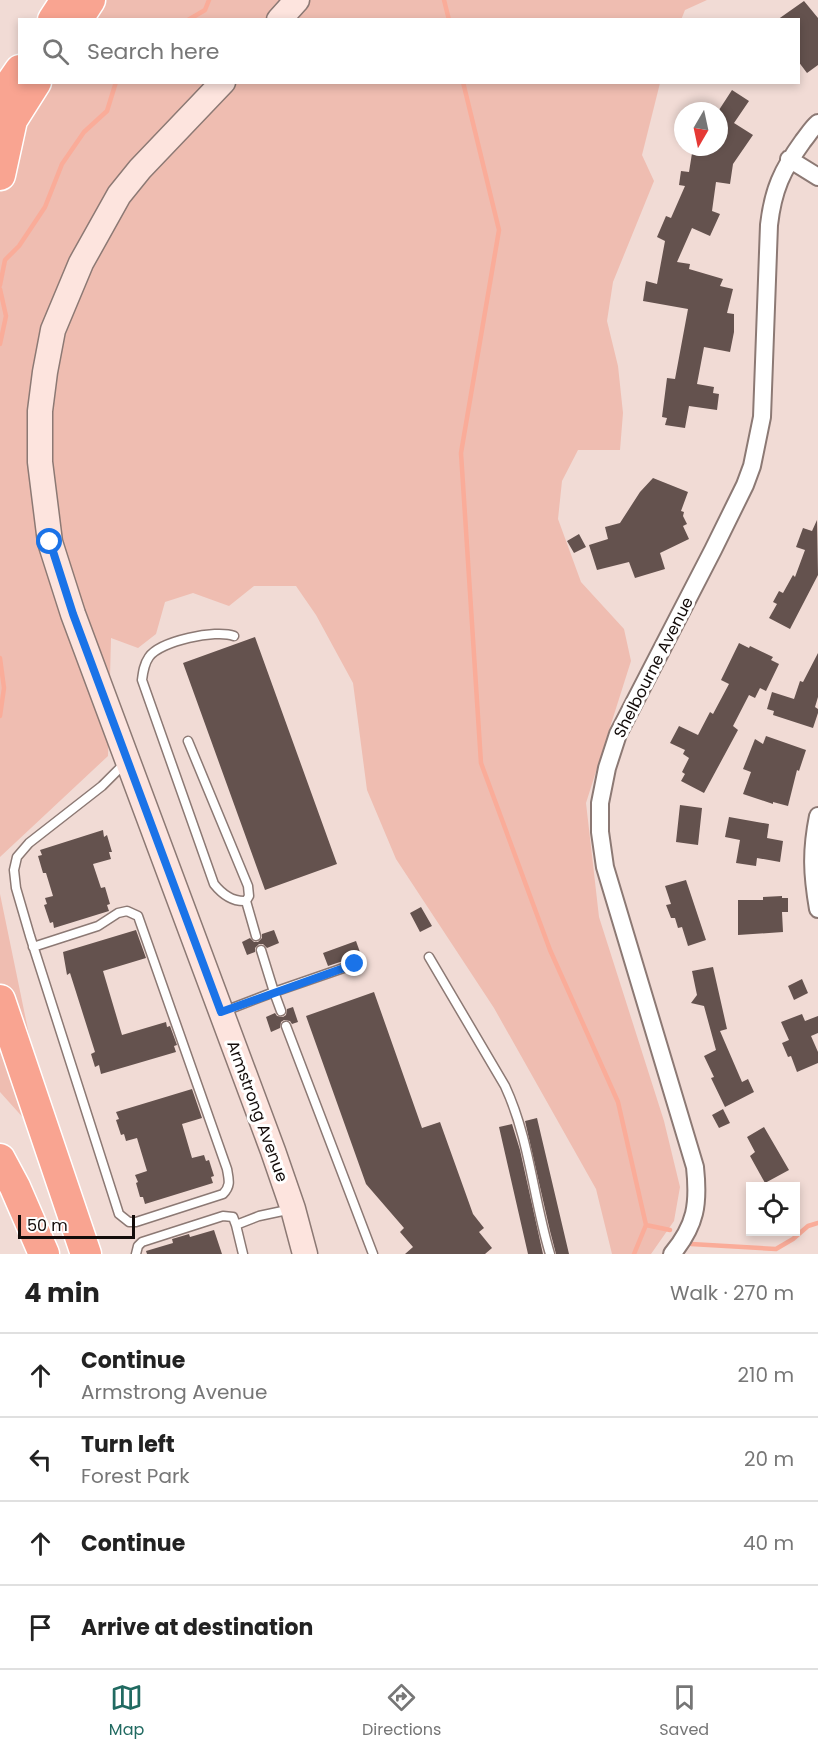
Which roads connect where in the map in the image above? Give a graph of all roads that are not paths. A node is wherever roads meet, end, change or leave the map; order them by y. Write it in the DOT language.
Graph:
graph roads {
  1 [pos="66,0"];
  2 [pos="90,0"];
  3 [pos="297,0"];
  4 [pos="54,18"];
  5 [pos="78,18"];
  6 [pos="281,18"];
  7 [pos="18,76"];
  8 [pos="34,84"];
  9 [pos="221,84"];
  10 [pos="4,119"];
  11 [pos="818,123"];
  12 [pos="789,159"];
  13 [pos="0,175"];
  14 [pos="818,177"];
  15 [pos="234,636"];
  16 [pos="188,741"];
  17 [pos="128,761"];
  18 [pos="818,816"];
  19 [pos="246,901"];
  20 [pos="818,909"];
  21 [pos="256,936"];
  22 [pos="33,947"];
  23 [pos="261,950"];
  24 [pos="429,957"];
  25 [pos="355,964"];
  26 [pos="274,992"];
  27 [pos="0,1000"];
  28 [pos="281,1011"];
  29 [pos="221,1012"];
  30 [pos="286,1026"];
  31 [pos="0,1159"];
  32 [pos="293,1209"];
  33 [pos="236,1225"];
  34 [pos="44,1254"];
  35 [pos="86,1254"];
  36 [pos="136,1254"];
  37 [pos="243,1254"];
  38 [pos="305,1254"];
  39 [pos="373,1254"];
  40 [pos="550,1254"];
  41 [pos="672,1254"];
  1 -- 4 [label="highway"];
  2 -- 5 [label="highway"];
  3 -- 6 [label="street"];
  7 -- 10 [label="highway"];
  8 -- 10 [label="highway"];
  9 -- 17 [label="street, Armstrong Avenue"];
  10 -- 13 [label="highway"];
  11 -- 12 [label="street, Shelbourne Avenue"];
  12 -- 14 [label="street"];
  12 -- 41 [label="street, Shelbourne Avenue"];
  15 -- 19 [label="lane"];
  16 -- 19 [label="lane"];
  17 -- 22 [label="lane"];
  17 -- 29 [label="street, Armstrong Avenue"];
  18 -- 20 [label="street"];
  19 -- 21 [label="lane"];
  22 -- 22 [label="lane"];
  23 -- 26 [label="lane"];
  24 -- 40 [label="lane"];
  25 -- 26 [label="lane"];
  26 -- 28 [label="lane"];
  26 -- 29 [label="lane"];
  27 -- 35 [label="highway"];
  29 -- 32 [label="street, Armstrong Avenue"];
  30 -- 39 [label="lane"];
  31 -- 34 [label="highway"];
  32 -- 33 [label="lane"];
  32 -- 38 [label="street, Armstrong Avenue"];
  33 -- 36 [label="lane"];
  33 -- 37 [label="lane"];
}
